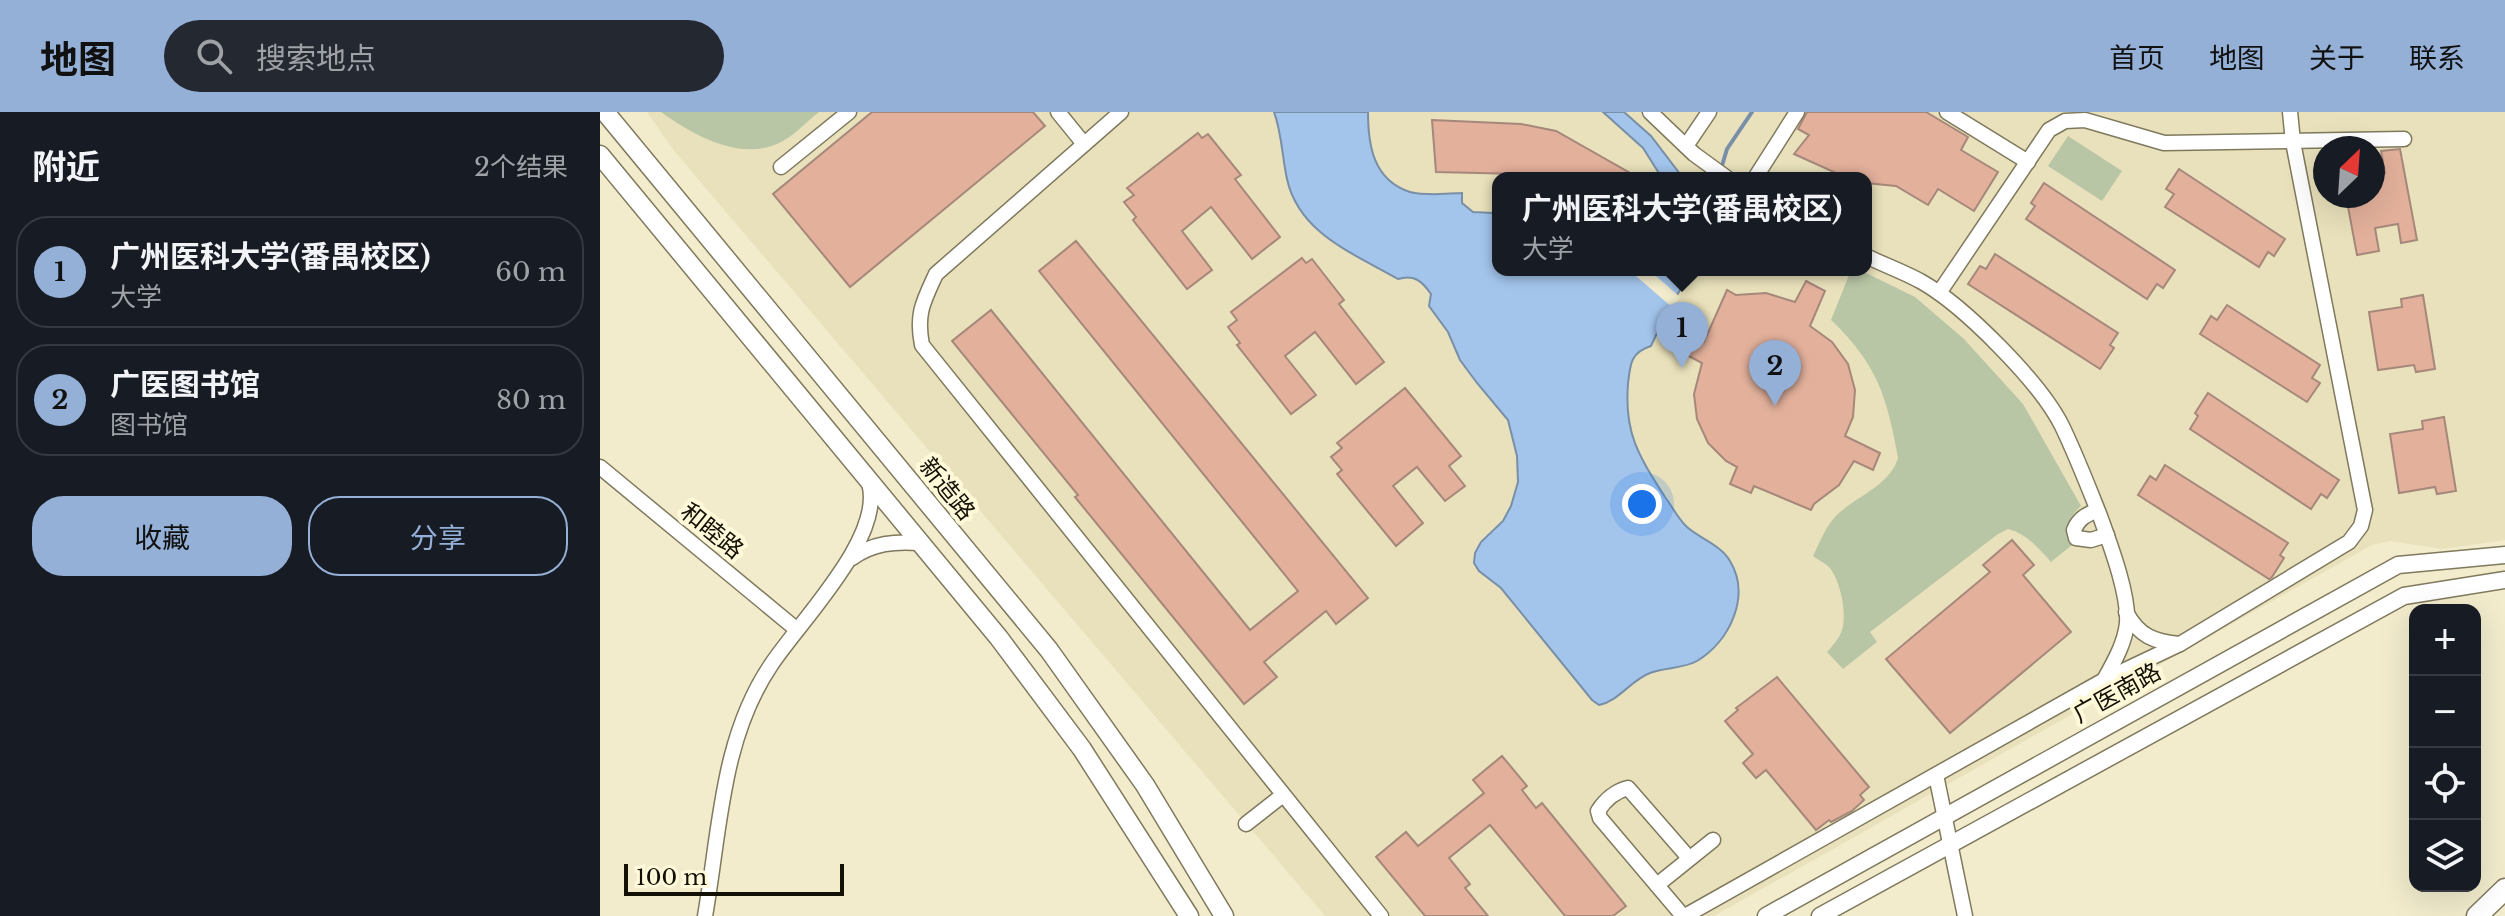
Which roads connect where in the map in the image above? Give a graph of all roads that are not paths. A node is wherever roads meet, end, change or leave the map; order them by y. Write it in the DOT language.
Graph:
graph roads {
  1 [pos="605,112"];
  2 [pos="849,112"];
  3 [pos="1058,112"];
  4 [pos="1121,112"];
  5 [pos="1650,112"];
  6 [pos="1709,112"];
  7 [pos="1797,112"];
  8 [pos="1947,112"];
  9 [pos="2290,112"];
  10 [pos="2404,139"];
  11 [pos="2293,142"];
  12 [pos="1084,144"];
  13 [pos="1690,150"];
  14 [pos="600,155"];
  15 [pos="2028,162"];
  16 [pos="781,167"];
  17 [pos="1719,172"];
  18 [pos="1759,172"];
  19 [pos="1872,259"];
  20 [pos="1939,293"];
  21 [pos="600,467"];
  22 [pos="869,481"];
  23 [pos="2097,510"];
  24 [pos="2107,535"];
  25 [pos="920,543"];
  26 [pos="2505,555"];
  27 [pos="849,561"];
  28 [pos="2505,580"];
  29 [pos="2126,612"];
  30 [pos="796,629"];
  31 [pos="2180,644"];
  32 [pos="2104,680"];
  33 [pos="1936,775"];
  34 [pos="1283,795"];
  35 [pos="1246,824"];
  36 [pos="1713,840"];
  37 [pos="1689,858"];
  38 [pos="1657,885"];
  39 [pos="2505,889"];
  40 [pos="705,916"];
  41 [pos="1189,916"];
  42 [pos="1224,916"];
  43 [pos="1381,916"];
  44 [pos="1684,916"];
  45 [pos="1766,916"];
  46 [pos="1820,916"];
  47 [pos="1965,916"];
  48 [pos="2477,916"];
  1 -- 42 [label="main road, 新造路"];
  2 -- 16 [label="street"];
  3 -- 12 [label="street"];
  4 -- 12 [label="street"];
  5 -- 13 [label="street"];
  6 -- 13 [label="street"];
  7 -- 18 [label="street"];
  8 -- 15 [label="street"];
  9 -- 11 [label="street"];
  10 -- 11 [label="street"];
  11 -- 15 [label="street"];
  11 -- 31 [label="street"];
  12 -- 34 [label="street"];
  13 -- 17 [label="street"];
  14 -- 22 [label="main road"];
  15 -- 20 [label="street"];
  19 -- 20 [label="street"];
  20 -- 23 [label="street"];
  21 -- 30 [label="street, 和睦路"];
  22 -- 25 [label="main road"];
  22 -- 27 [label="street"];
  23 -- 24 [label="street"];
  23 -- 24 [label="street"];
  24 -- 29 [label="street"];
  25 -- 27 [label="street"];
  25 -- 41 [label="main road"];
  26 -- 45 [label="street, 广医南路"];
  27 -- 30 [label="street"];
  28 -- 46 [label="street"];
  29 -- 31 [label="street"];
  29 -- 32 [label="street"];
  30 -- 40 [label="street"];
  31 -- 32 [label="street"];
  32 -- 33 [label="street"];
  33 -- 44 [label="street"];
  33 -- 47 [label="street"];
  34 -- 35 [label="street"];
  34 -- 43 [label="street"];
  36 -- 37 [label="street"];
  37 -- 38 [label="street"];
  37 -- 38 [label="street"];
  38 -- 44 [label="street"];
  39 -- 48 [label="main road"];
}
